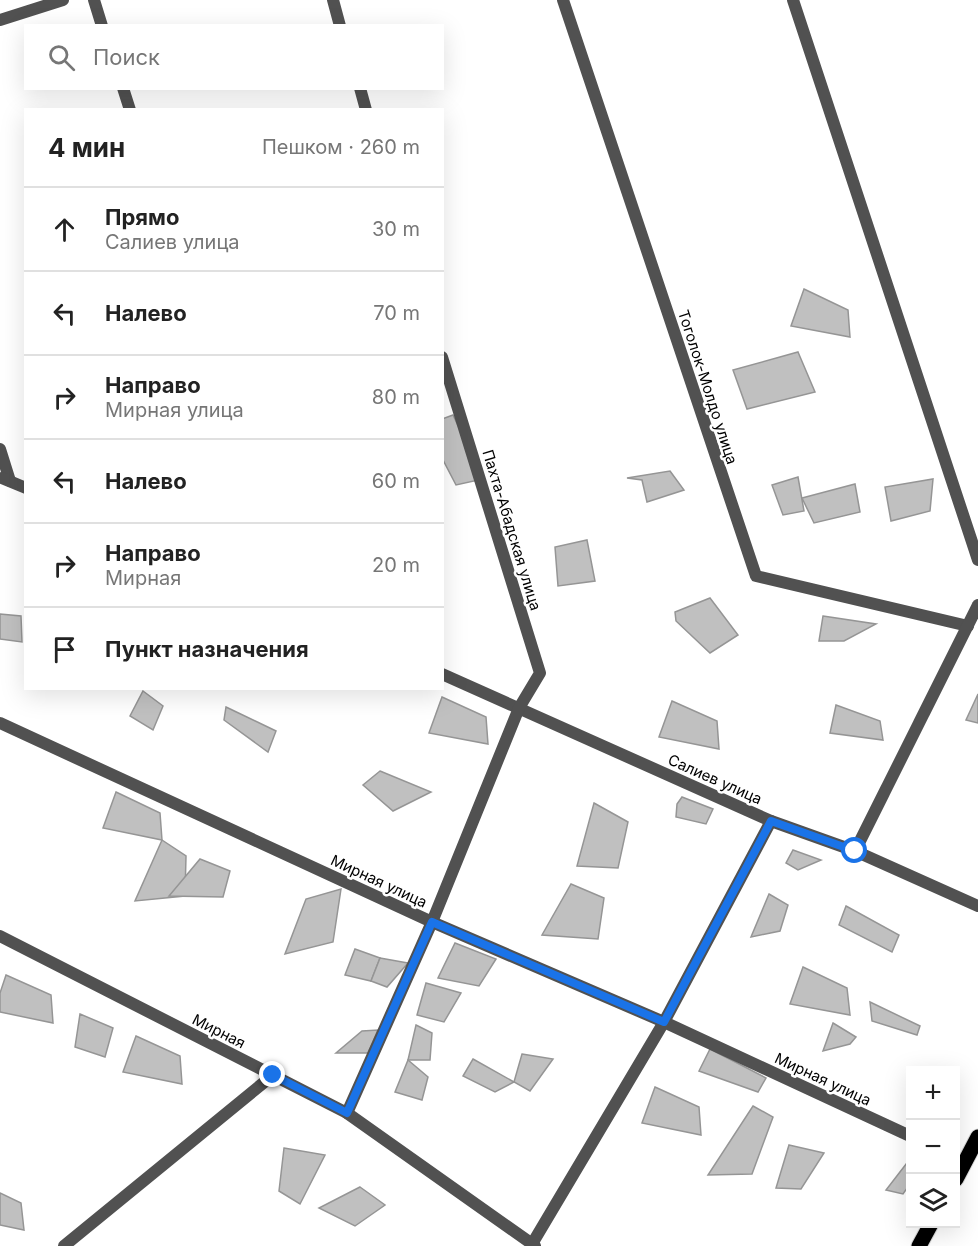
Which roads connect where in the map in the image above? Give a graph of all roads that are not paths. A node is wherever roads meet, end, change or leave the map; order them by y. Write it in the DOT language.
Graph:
graph roads {
  1 [pos="63,0"];
  2 [pos="94,0"];
  3 [pos="333,0"];
  4 [pos="563,0"];
  5 [pos="793,0"];
  6 [pos="0,20"];
  7 [pos="101,24"];
  8 [pos="339,24"];
  9 [pos="124,90"];
  10 [pos="361,90"];
  11 [pos="129,108"];
  12 [pos="365,108"];
  13 [pos="444,363"];
  14 [pos="0,449"];
  15 [pos="5,479"];
  16 [pos="24,487"];
  17 [pos="978,560"];
  18 [pos="978,605"];
  19 [pos="968,626"];
  20 [pos="444,675"];
  21 [pos="519,708"];
  22 [pos="0,723"];
  23 [pos="771,821"];
  24 [pos="855,851"];
  25 [pos="978,906"];
  26 [pos="432,922"];
  27 [pos="0,936"];
  28 [pos="664,1022"];
  29 [pos="273,1075"];
  30 [pos="347,1113"];
  31 [pos="906,1134"];
  32 [pos="978,1137"];
  33 [pos="960,1159"];
  34 [pos="929,1228"];
  35 [pos="534,1245"];
  36 [pos="64,1246"];
  37 [pos="919,1246"];
  1 -- 6 [label="street"];
  2 -- 7 [label="street"];
  3 -- 8 [label="street"];
  4 -- 19 [label="street, Тоголок-Молдо улица"];
  5 -- 17 [label="street"];
  9 -- 11 [label="street"];
  10 -- 12 [label="street"];
  13 -- 21 [label="street, Пахта-Абадская улица"];
  14 -- 15 [label="street"];
  15 -- 16 [label="street"];
  18 -- 19 [label="street"];
  19 -- 24 [label="street"];
  20 -- 21 [label="street, Салиев улица"];
  21 -- 23 [label="street, Салиев улица"];
  21 -- 26 [label="street, Пахта-Абадская улица"];
  22 -- 26 [label="street, Мирная улица"];
  23 -- 24 [label="street, Салиев улица"];
  23 -- 28 [label="street"];
  24 -- 25 [label="street, Салиев улица"];
  26 -- 28 [label="street, Мирная улица"];
  26 -- 30 [label="street, Пахта-Абадская улица"];
  27 -- 29 [label="street, Мирная"];
  28 -- 31 [label="street, Мирная улица"];
  28 -- 35 [label="street"];
  29 -- 30 [label="street, Мирная"];
  29 -- 36 [label="street"];
  30 -- 35 [label="street, Мирная"];
  32 -- 33 [label="main road"];
  34 -- 37 [label="main road"];
}
